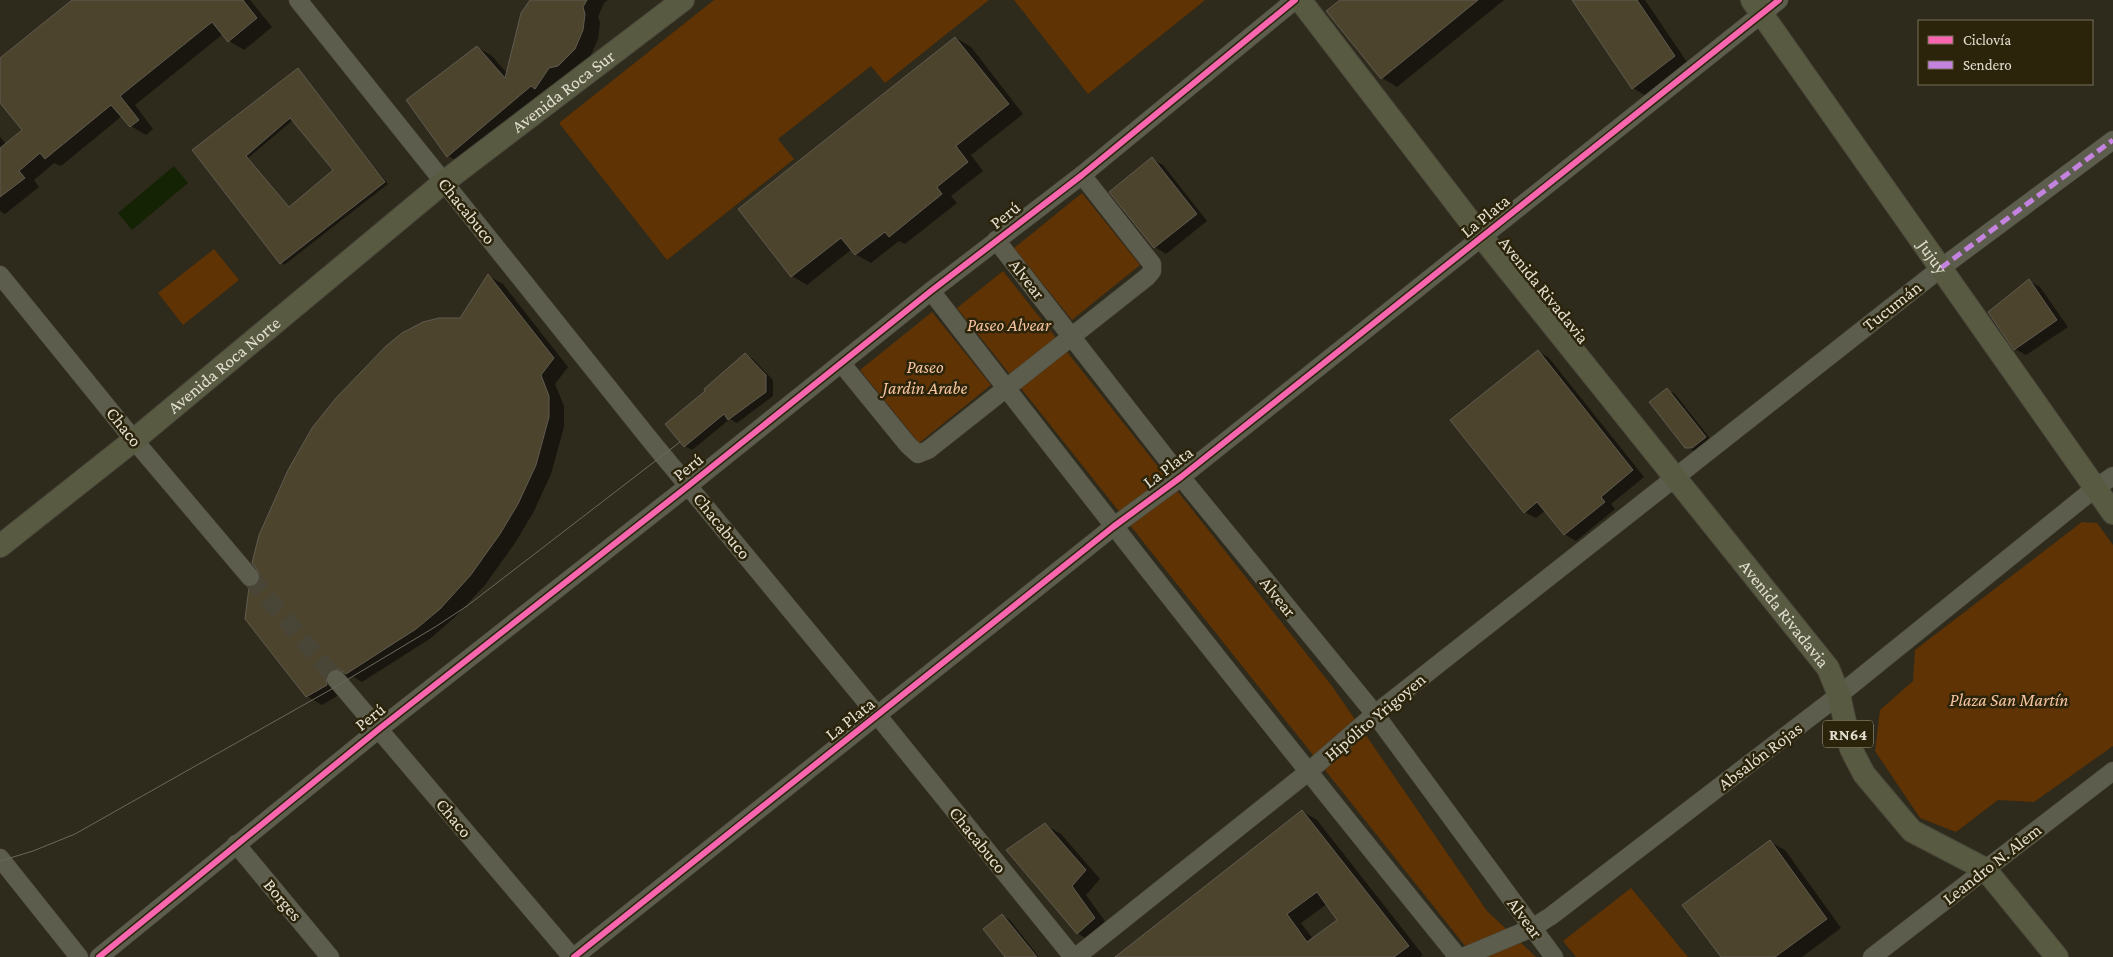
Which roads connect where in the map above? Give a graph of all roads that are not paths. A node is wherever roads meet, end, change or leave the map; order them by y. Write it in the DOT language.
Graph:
graph roads {
  1 [pos="298,0"];
  2 [pos="683,0"];
  3 [pos="1296,0"];
  4 [pos="1300,0"];
  5 [pos="1779,0"];
  6 [pos="1756,7"];
  7 [pos="2113,140"];
  8 [pos="1082,175"];
  9 [pos="444,182"];
  10 [pos="1482,237"];
  11 [pos="996,240"];
  12 [pos="1941,268"];
  13 [pos="1,277"];
  14 [pos="931,291"];
  15 [pos="1071,336"];
  16 [pos="842,364"];
  17 [pos="1006,388"];
  18 [pos="134,440"];
  19 [pos="2113,476"];
  20 [pos="1181,477"];
  21 [pos="1675,478"];
  22 [pos="688,486"];
  23 [pos="2094,489"];
  24 [pos="2113,513"];
  25 [pos="1113,527"];
  26 [pos="0,546"];
  27 [pos="250,577"];
  28 [pos="336,679"];
  29 [pos="1838,696"];
  30 [pos="1375,714"];
  31 [pos="878,716"];
  32 [pos="378,729"];
  33 [pos="2113,771"];
  34 [pos="1308,772"];
  35 [pos="236,844"];
  36 [pos="0,858"];
  37 [pos="1986,870"];
  38 [pos="1532,928"];
  39 [pos="79,957"];
  40 [pos="99,957"];
  41 [pos="330,957"];
  42 [pos="573,957"];
  43 [pos="1074,957"];
  44 [pos="1458,957"];
  45 [pos="1463,957"];
  46 [pos="1554,957"];
  47 [pos="1872,957"];
  48 [pos="2057,957"];
  1 -- 9 [label="street, Chacabuco"];
  2 -- 9 [label="main road, Avenida Roca Sur"];
  3 -- 8 [label="street, Perú"];
  4 -- 10 [label="main road, Avenida Rivadavia"];
  5 -- 6 [label="street, La Plata"];
  6 -- 10 [label="street, La Plata"];
  6 -- 12 [label="main road, Jujuy"];
  7 -- 12 [label="street, Tucumán"];
  8 -- 11 [label="street, Perú"];
  8 -- 15 [label="street"];
  9 -- 18 [label="main road, Avenida Roca Norte"];
  9 -- 22 [label="street, Chacabuco"];
  10 -- 20 [label="street, La Plata"];
  10 -- 21 [label="main road, Avenida Rivadavia"];
  11 -- 14 [label="street, Perú"];
  11 -- 15 [label="street, Alvear"];
  12 -- 21 [label="street, Tucumán"];
  12 -- 23 [label="main road, Jujuy"];
  13 -- 18 [label="street, Chaco"];
  14 -- 16 [label="street, Perú"];
  14 -- 17 [label="street"];
  15 -- 17 [label="street"];
  15 -- 20 [label="street, Alvear"];
  16 -- 17 [label="street"];
  16 -- 22 [label="street, Perú"];
  17 -- 25 [label="street"];
  18 -- 26 [label="main road, Avenida Roca Norte"];
  18 -- 27 [label="street, Chaco"];
  19 -- 23 [label="street, Absalón Rojas"];
  20 -- 25 [label="street, La Plata"];
  20 -- 30 [label="street, Alvear"];
  21 -- 29 [label="main road, Avenida Rivadavia / RN64"];
  21 -- 30 [label="street, Hipólito Yrigoyen"];
  22 -- 31 [label="street, Chacabuco"];
  22 -- 32 [label="street, Perú"];
  23 -- 24 [label="main road, Jujuy"];
  23 -- 29 [label="street, Absalón Rojas / RN64"];
  25 -- 31 [label="street, La Plata"];
  25 -- 34 [label="street"];
  28 -- 32 [label="street, Chaco"];
  29 -- 37 [label="main road, Avenida Rivadavia / RN64"];
  29 -- 38 [label="street, Absalón Rojas"];
  30 -- 34 [label="street, Hipólito Yrigoyen"];
  30 -- 38 [label="street, Alvear"];
  31 -- 42 [label="street, La Plata"];
  31 -- 43 [label="street, Chacabuco"];
  32 -- 35 [label="street, Perú"];
  32 -- 42 [label="street, Chaco"];
  33 -- 37 [label="street, Leandro N. Alem"];
  34 -- 43 [label="street, Hipólito Yrigoyen"];
  34 -- 44 [label="street"];
  35 -- 40 [label="street, Perú"];
  35 -- 41 [label="street, Borges"];
  36 -- 39 [label="street"];
  37 -- 47 [label="street, Leandro N. Alem"];
  37 -- 48 [label="main road, Avenida Rivadavia / RN64"];
  38 -- 45 [label="street, Absalón Rojas"];
  38 -- 46 [label="street, Alvear"];
}
